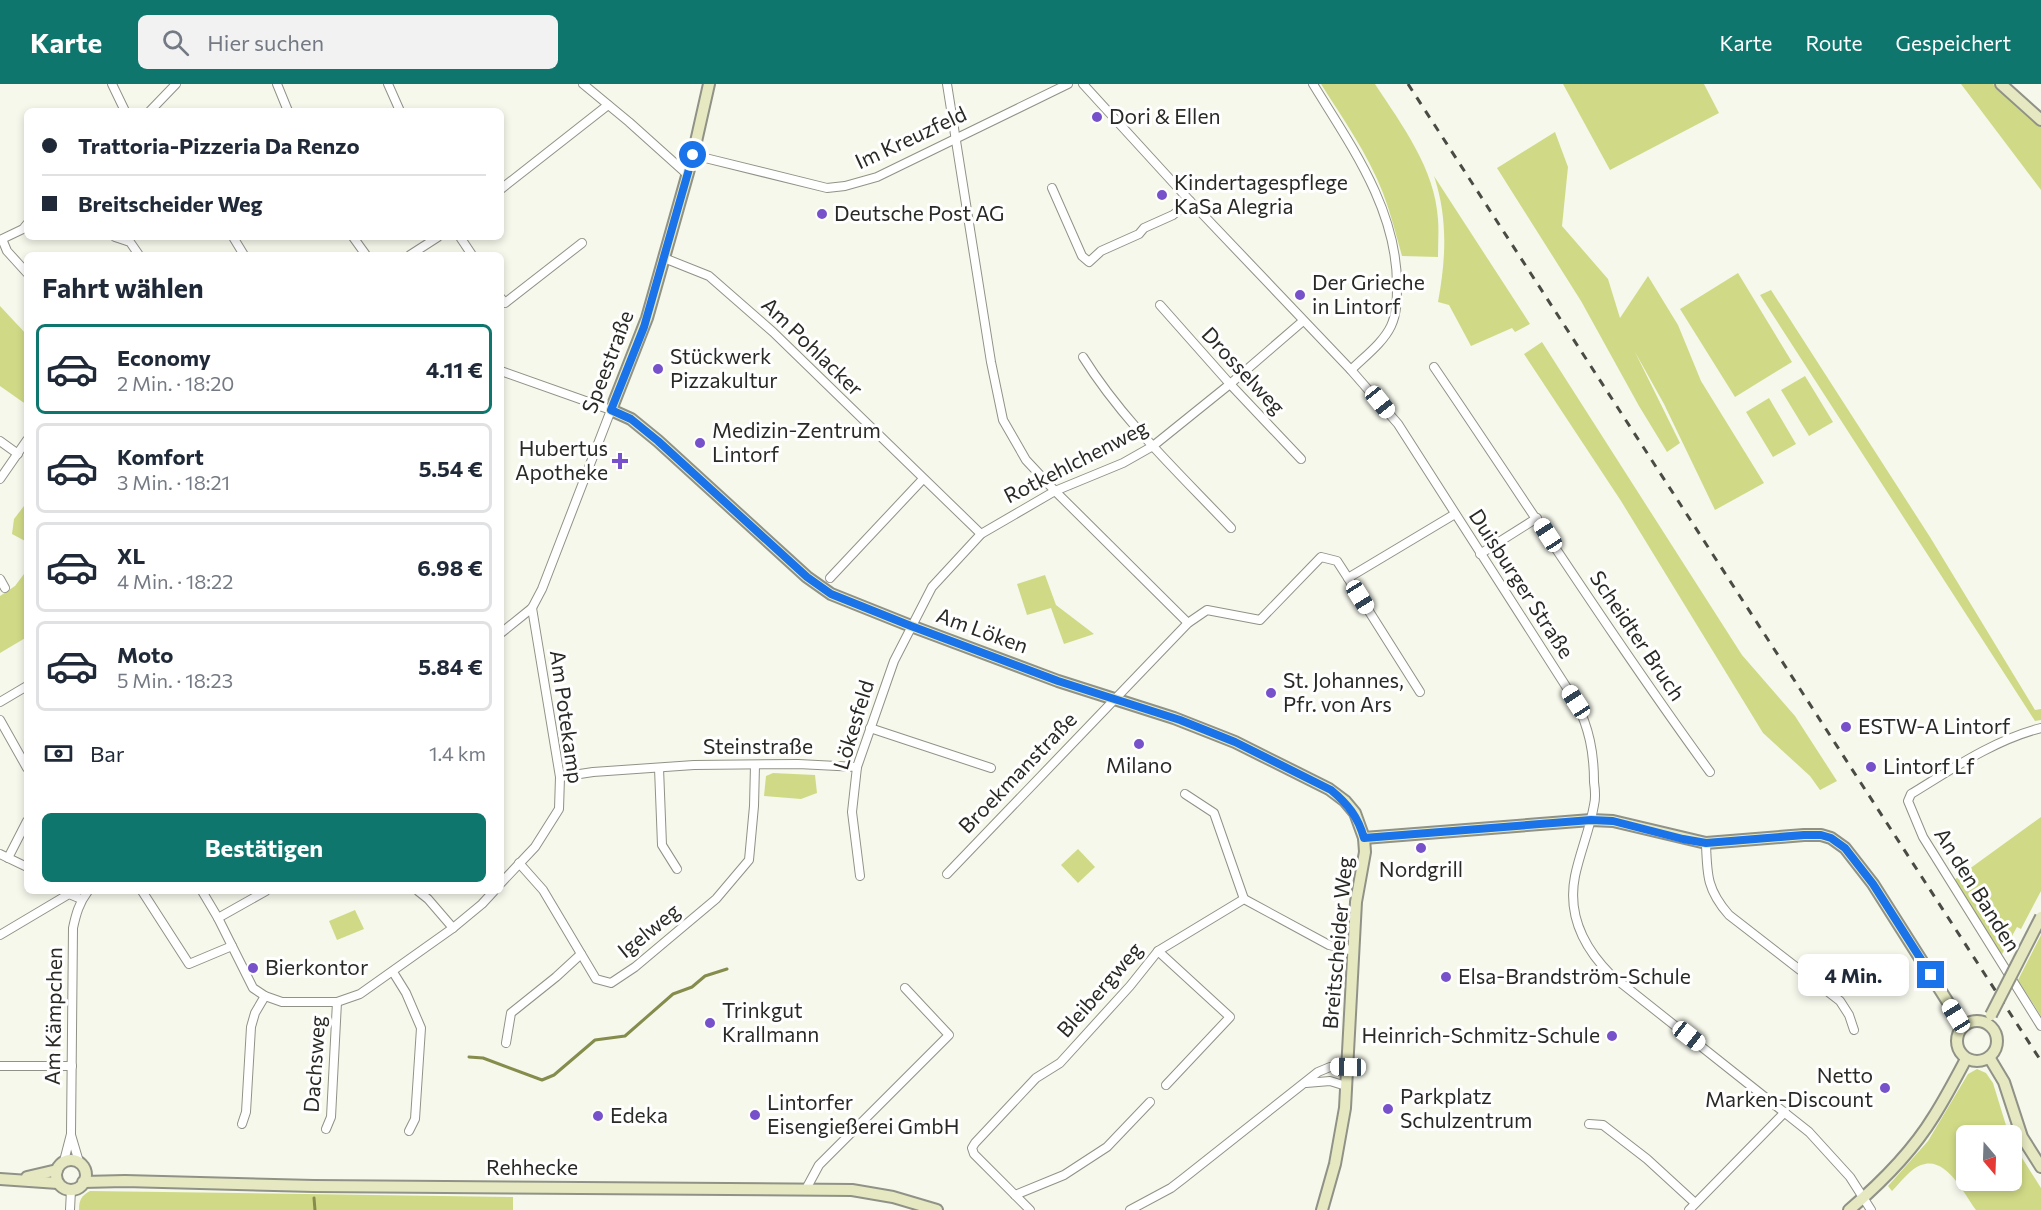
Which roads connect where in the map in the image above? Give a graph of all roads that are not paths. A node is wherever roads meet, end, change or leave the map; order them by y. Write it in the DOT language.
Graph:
graph roads {
  1 [pos="111,84"];
  2 [pos="176,84"];
  3 [pos="277,84"];
  4 [pos="388,84"];
  5 [pos="583,84"];
  6 [pos="709,84"];
  7 [pos="947,84"];
  8 [pos="1068,84"];
  9 [pos="1083,84"];
  10 [pos="1313,84"];
  11 [pos="2001,84"];
  12 [pos="608,105"];
  13 [pos="123,108"];
  14 [pos="153,108"];
  15 [pos="287,108"];
  16 [pos="399,108"];
  17 [pos="2041,120"];
  18 [pos="955,139"];
  19 [pos="693,155"];
  20 [pos="688,175"];
  21 [pos="504,187"];
  22 [pos="1052,188"];
  23 [pos="1190,201"];
  24 [pos="24,228"];
  25 [pos="124,240"];
  26 [pos="433,240"];
  27 [pos="582,243"];
  28 [pos="137,252"];
  29 [pos="415,252"];
  30 [pos="664,258"];
  31 [pos="24,270"];
  32 [pos="504,300"];
  33 [pos="1160,305"];
  34 [pos="1303,321"];
  35 [pos="1083,357"];
  36 [pos="1434,367"];
  37 [pos="1351,370"];
  38 [pos="504,372"];
  39 [pos="1230,384"];
  40 [pos="611,410"];
  41 [pos="0,441"];
  42 [pos="24,445"];
  43 [pos="1153,446"];
  44 [pos="18,454"];
  45 [pos="1301,459"];
  46 [pos="0,479"];
  47 [pos="923,479"];
  48 [pos="1055,491"];
  49 [pos="1455,514"];
  50 [pos="1537,518"];
  51 [pos="1231,528"];
  52 [pos="981,534"];
  53 [pos="1480,554"];
  54 [pos="830,578"];
  55 [pos="1348,578"];
  56 [pos="0,579"];
  57 [pos="5,588"];
  58 [pos="531,608"];
  59 [pos="1188,623"];
  60 [pos="911,626"];
  61 [pos="504,630"];
  62 [pos="24,688"];
  63 [pos="1420,692"];
  64 [pos="1115,698"];
  65 [pos="0,702"];
  66 [pos="0,720"];
  67 [pos="870,728"];
  68 [pos="2041,728"];
  69 [pos="24,763"];
  70 [pos="755,765"];
  71 [pos="857,767"];
  72 [pos="658,768"];
  73 [pos="991,768"];
  74 [pos="1710,772"];
  75 [pos="560,777"];
  76 [pos="1185,795"];
  77 [pos="1591,820"];
  78 [pos="24,826"];
  79 [pos="1364,838"];
  80 [pos="1706,843"];
  81 [pos="0,854"];
  82 [pos="8,858"];
  83 [pos="519,863"];
  84 [pos="24,866"];
  85 [pos="677,869"];
  86 [pos="947,874"];
  87 [pos="860,876"];
  88 [pos="504,880"];
  89 [pos="65,894"];
  90 [pos="72,894"];
  91 [pos="85,894"];
  92 [pos="144,894"];
  93 [pos="204,894"];
  94 [pos="261,894"];
  95 [pos="422,894"];
  96 [pos="491,894"];
  97 [pos="81,899"];
  98 [pos="1244,899"];
  99 [pos="2041,917"];
  100 [pos="218,918"];
  101 [pos="453,928"];
  102 [pos="0,935"];
  103 [pos="232,946"];
  104 [pos="1158,951"];
  105 [pos="1353,951"];
  106 [pos="581,954"];
  107 [pos="393,972"];
  108 [pos="905,988"];
  109 [pos="265,996"];
  110 [pos="337,1002"];
  111 [pos="1989,1019"];
  112 [pos="1963,1026"];
  113 [pos="2041,1026"];
  114 [pos="1854,1030"];
  115 [pos="506,1043"];
  116 [pos="1989,1057"];
  117 [pos="1966,1059"];
  118 [pos="0,1066"];
  119 [pos="72,1066"];
  120 [pos="1348,1067"];
  121 [pos="1306,1083"];
  122 [pos="1166,1085"];
  123 [pos="1346,1086"];
  124 [pos="1150,1102"];
  125 [pos="1785,1112"];
  126 [pos="242,1124"];
  127 [pos="1589,1124"];
  128 [pos="326,1129"];
  129 [pos="409,1131"];
  130 [pos="71,1134"];
  131 [pos="79,1162"];
  132 [pos="60,1166"];
  133 [pos="2041,1167"];
  134 [pos="85,1178"];
  135 [pos="0,1179"];
  136 [pos="18,1180"];
  137 [pos="58,1183"];
  138 [pos="806,1189"];
  139 [pos="70,1190"];
  140 [pos="1016,1195"];
  141 [pos="1863,1199"];
  142 [pos="1695,1203"];
  143 [pos="70,1210"];
  144 [pos="937,1210"];
  145 [pos="1030,1210"];
  146 [pos="1130,1210"];
  147 [pos="1322,1210"];
  148 [pos="1689,1210"];
  149 [pos="1849,1210"];
  150 [pos="1871,1210"];
  1 -- 13 [label="street"];
  2 -- 14 [label="street"];
  3 -- 15 [label="street"];
  4 -- 16 [label="street"];
  5 -- 12 [label="street"];
  6 -- 19 [label="street, Speestraße"];
  7 -- 18 [label="street"];
  8 -- 18 [label="street, Im Kreuzfeld"];
  9 -- 23 [label="street, Duisburger Straße"];
  10 -- 37 [label="street"];
  11 -- 17 [label="street"];
  12 -- 20 [label="street"];
  12 -- 21 [label="street"];
  18 -- 19 [label="street, Im Kreuzfeld"];
  18 -- 48 [label="street"];
  19 -- 20 [label="street, Speestraße"];
  20 -- 30 [label="street, Speestraße"];
  22 -- 23 [label="street"];
  23 -- 34 [label="street, Duisburger Straße"];
  24 -- 31 [label="street"];
  25 -- 28 [label="street"];
  26 -- 29 [label="street"];
  27 -- 32 [label="street"];
  30 -- 40 [label="street, Speestraße"];
  30 -- 47 [label="street, Am Pohlacker"];
  33 -- 39 [label="street, Drosselweg"];
  34 -- 37 [label="street, Duisburger Straße"];
  34 -- 39 [label="street, Rotkehlchenweg"];
  35 -- 43 [label="street"];
  36 -- 50 [label="street, Scheidter Bruch"];
  37 -- 49 [label="street, Duisburger Straße"];
  38 -- 40 [label="street"];
  39 -- 43 [label="street, Rotkehlchenweg"];
  39 -- 45 [label="street, Drosselweg"];
  40 -- 58 [label="street, Speestraße"];
  40 -- 60 [label="street, Am Löken"];
  41 -- 44 [label="street"];
  42 -- 44 [label="street"];
  43 -- 48 [label="street, Rotkehlchenweg"];
  43 -- 51 [label="street"];
  44 -- 46 [label="street"];
  47 -- 52 [label="street, Am Pohlacker"];
  47 -- 54 [label="street"];
  48 -- 52 [label="street, Rotkehlchenweg"];
  48 -- 59 [label="street"];
  49 -- 53 [label="street, Duisburger Straße"];
  49 -- 55 [label="street"];
  50 -- 53 [label="street"];
  50 -- 74 [label="street, Scheidter Bruch"];
  52 -- 60 [label="street, Rotkehlchenweg"];
  53 -- 77 [label="street, Duisburger Straße"];
  55 -- 59 [label="street"];
  55 -- 63 [label="street"];
  56 -- 57 [label="street"];
  58 -- 61 [label="street, Speestraße"];
  58 -- 75 [label="street, Am Potekamp"];
  59 -- 64 [label="street, Broekmanstraße"];
  60 -- 64 [label="street, Am Löken"];
  60 -- 67 [label="street, Lökesfeld"];
  62 -- 65 [label="street"];
  64 -- 79 [label="street, Am Löken"];
  64 -- 86 [label="street, Broekmanstraße"];
  66 -- 69 [label="street"];
  67 -- 71 [label="street, Lökesfeld"];
  67 -- 73 [label="street"];
  68 -- 113 [label="street, An den Banden"];
  70 -- 71 [label="street, Steinstraße"];
  70 -- 72 [label="street, Steinstraße"];
  70 -- 106 [label="street, Igelweg"];
  71 -- 87 [label="street, Lökesfeld"];
  72 -- 75 [label="street, Steinstraße"];
  72 -- 85 [label="street"];
  75 -- 83 [label="street, Am Potekamp"];
  76 -- 98 [label="street"];
  77 -- 79 [label="street, Breitscheider Weg"];
  77 -- 80 [label="street, Breitscheider Weg"];
  77 -- 125 [label="street, Duisburger Straße"];
  78 -- 82 [label="street"];
  79 -- 105 [label="street, Breitscheider Weg"];
  80 -- 112 [label="street, Breitscheider Weg"];
  80 -- 114 [label="street"];
  81 -- 82 [label="street"];
  82 -- 84 [label="street"];
  83 -- 88 [label="street, Am Potekamp"];
  83 -- 106 [label="street, Igelweg"];
  89 -- 102 [label="street"];
  90 -- 97 [label="street"];
  91 -- 97 [label="street"];
  92 -- 103 [label="street"];
  93 -- 100 [label="street"];
  94 -- 100 [label="street"];
  95 -- 101 [label="street"];
  96 -- 101 [label="street"];
  97 -- 119 [label="street, Am Kämpchen"];
  98 -- 104 [label="street, Bleibergweg"];
  98 -- 105 [label="street"];
  99 -- 111 [label="street, bridge"];
  100 -- 103 [label="street"];
  101 -- 107 [label="street"];
  103 -- 109 [label="street"];
  104 -- 122 [label="street"];
  104 -- 140 [label="street, Bleibergweg"];
  105 -- 120 [label="street, Breitscheider Weg"];
  106 -- 115 [label="street"];
  107 -- 110 [label="street"];
  107 -- 129 [label="street"];
  108 -- 138 [label="street"];
  109 -- 110 [label="street"];
  109 -- 126 [label="street"];
  110 -- 128 [label="street, Dachsweg"];
  111 -- 112 [label="street"];
  111 -- 116 [label="street"];
  112 -- 117 [label="street"];
  116 -- 117 [label="street"];
  116 -- 133 [label="street"];
  117 -- 141 [label="street"];
  118 -- 119 [label="street"];
  119 -- 130 [label="street, Am Kämpchen"];
  120 -- 121 [label="street"];
  120 -- 123 [label="street, Breitscheider Weg"];
  121 -- 123 [label="street"];
  121 -- 146 [label="street"];
  123 -- 147 [label="street, Breitscheider Weg"];
  124 -- 140 [label="street"];
  125 -- 141 [label="street, Duisburger Straße"];
  125 -- 142 [label="street"];
  127 -- 142 [label="street"];
  130 -- 131 [label="street, Am Kämpchen"];
  130 -- 132 [label="street, Am Kämpchen"];
  131 -- 132 [label="street"];
  131 -- 134 [label="street"];
  132 -- 136 [label="street"];
  132 -- 137 [label="street"];
  134 -- 138 [label="street, Rehhecke"];
  134 -- 139 [label="street"];
  135 -- 136 [label="street"];
  136 -- 137 [label="street"];
  137 -- 139 [label="street"];
  138 -- 144 [label="street, Rehhecke"];
  139 -- 143 [label="street"];
  140 -- 145 [label="street, Bleibergweg"];
  141 -- 149 [label="street"];
  141 -- 150 [label="street, Duisburger Straße"];
  142 -- 148 [label="street"];
}
